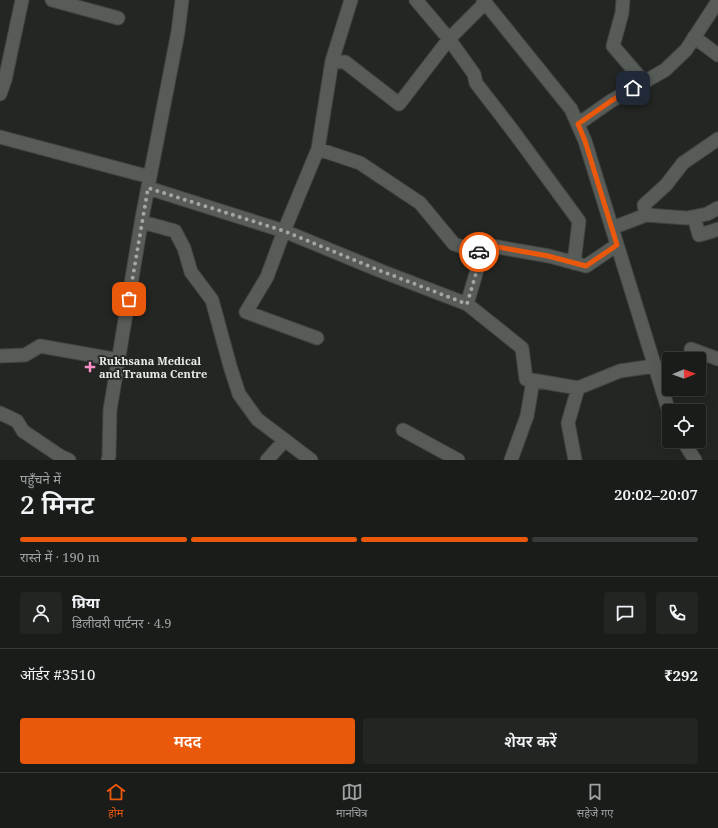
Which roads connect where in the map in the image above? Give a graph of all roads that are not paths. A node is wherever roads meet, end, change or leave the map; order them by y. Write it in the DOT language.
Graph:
graph roads {
  1 [pos="22,0"];
  2 [pos="52,0"];
  3 [pos="182,0"];
  4 [pos="351,0"];
  5 [pos="416,0"];
  6 [pos="623,0"];
  7 [pos="484,1"];
  8 [pos="718,1"];
  9 [pos="118,18"];
  10 [pos="694,37"];
  11 [pos="449,39"];
  12 [pos="718,55"];
  13 [pos="332,61"];
  14 [pos="644,82"];
  15 [pos="0,94"];
  16 [pos="578,124"];
  17 [pos="0,137"];
  18 [pos="718,139"];
  19 [pos="318,149"];
  20 [pos="149,183"];
  21 [pos="718,208"];
  22 [pos="646,215"];
  23 [pos="694,217"];
  24 [pos="142,222"];
  25 [pos="612,228"];
  26 [pos="718,229"];
  27 [pos="284,231"];
  28 [pos="617,245"];
  29 [pos="480,247"];
  30 [pos="574,263"];
  31 [pos="467,304"];
  32 [pos="317,338"];
  33 [pos="691,349"];
  34 [pos="0,356"];
  35 [pos="718,359"];
  36 [pos="119,360"];
  37 [pos="654,366"];
  38 [pos="533,380"];
  39 [pos="578,388"];
  40 [pos="666,404"];
  41 [pos="0,414"];
  42 [pos="403,430"];
  43 [pos="285,440"];
  44 [pos="687,448"];
  45 [pos="69,460"];
  46 [pos="108,460"];
  47 [pos="267,460"];
  48 [pos="311,460"];
  49 [pos="458,460"];
  50 [pos="511,460"];
  51 [pos="575,460"];
  52 [pos="695,460"];
  1 -- 15 [label="street"];
  2 -- 9 [label="street"];
  3 -- 20 [label="street"];
  4 -- 13 [label="street"];
  5 -- 11 [label="street"];
  6 -- 14 [label="street"];
  7 -- 11 [label="street"];
  7 -- 16 [label="street"];
  8 -- 10 [label="street"];
  10 -- 12 [label="street"];
  10 -- 14 [label="street"];
  11 -- 13 [label="street"];
  11 -- 30 [label="street"];
  13 -- 19 [label="street"];
  14 -- 16 [label="street"];
  16 -- 25 [label="street"];
  17 -- 20 [label="street"];
  18 -- 22 [label="street"];
  19 -- 27 [label="street"];
  19 -- 29 [label="street"];
  20 -- 24 [label="street"];
  20 -- 27 [label="street"];
  21 -- 23 [label="street"];
  22 -- 23 [label="street"];
  22 -- 25 [label="street"];
  23 -- 26 [label="street"];
  24 -- 36 [label="street"];
  24 -- 43 [label="street"];
  25 -- 28 [label="street"];
  27 -- 31 [label="street"];
  27 -- 32 [label="street"];
  28 -- 30 [label="street"];
  28 -- 37 [label="street"];
  29 -- 30 [label="street"];
  29 -- 31 [label="street"];
  31 -- 38 [label="street"];
  33 -- 35 [label="street"];
  34 -- 36 [label="street"];
  36 -- 46 [label="street"];
  37 -- 39 [label="street"];
  37 -- 40 [label="street"];
  38 -- 39 [label="street"];
  38 -- 50 [label="street"];
  39 -- 51 [label="street"];
  41 -- 45 [label="street"];
  42 -- 49 [label="street"];
  43 -- 47 [label="street"];
  43 -- 48 [label="street"];
  44 -- 52 [label="street"];
}
